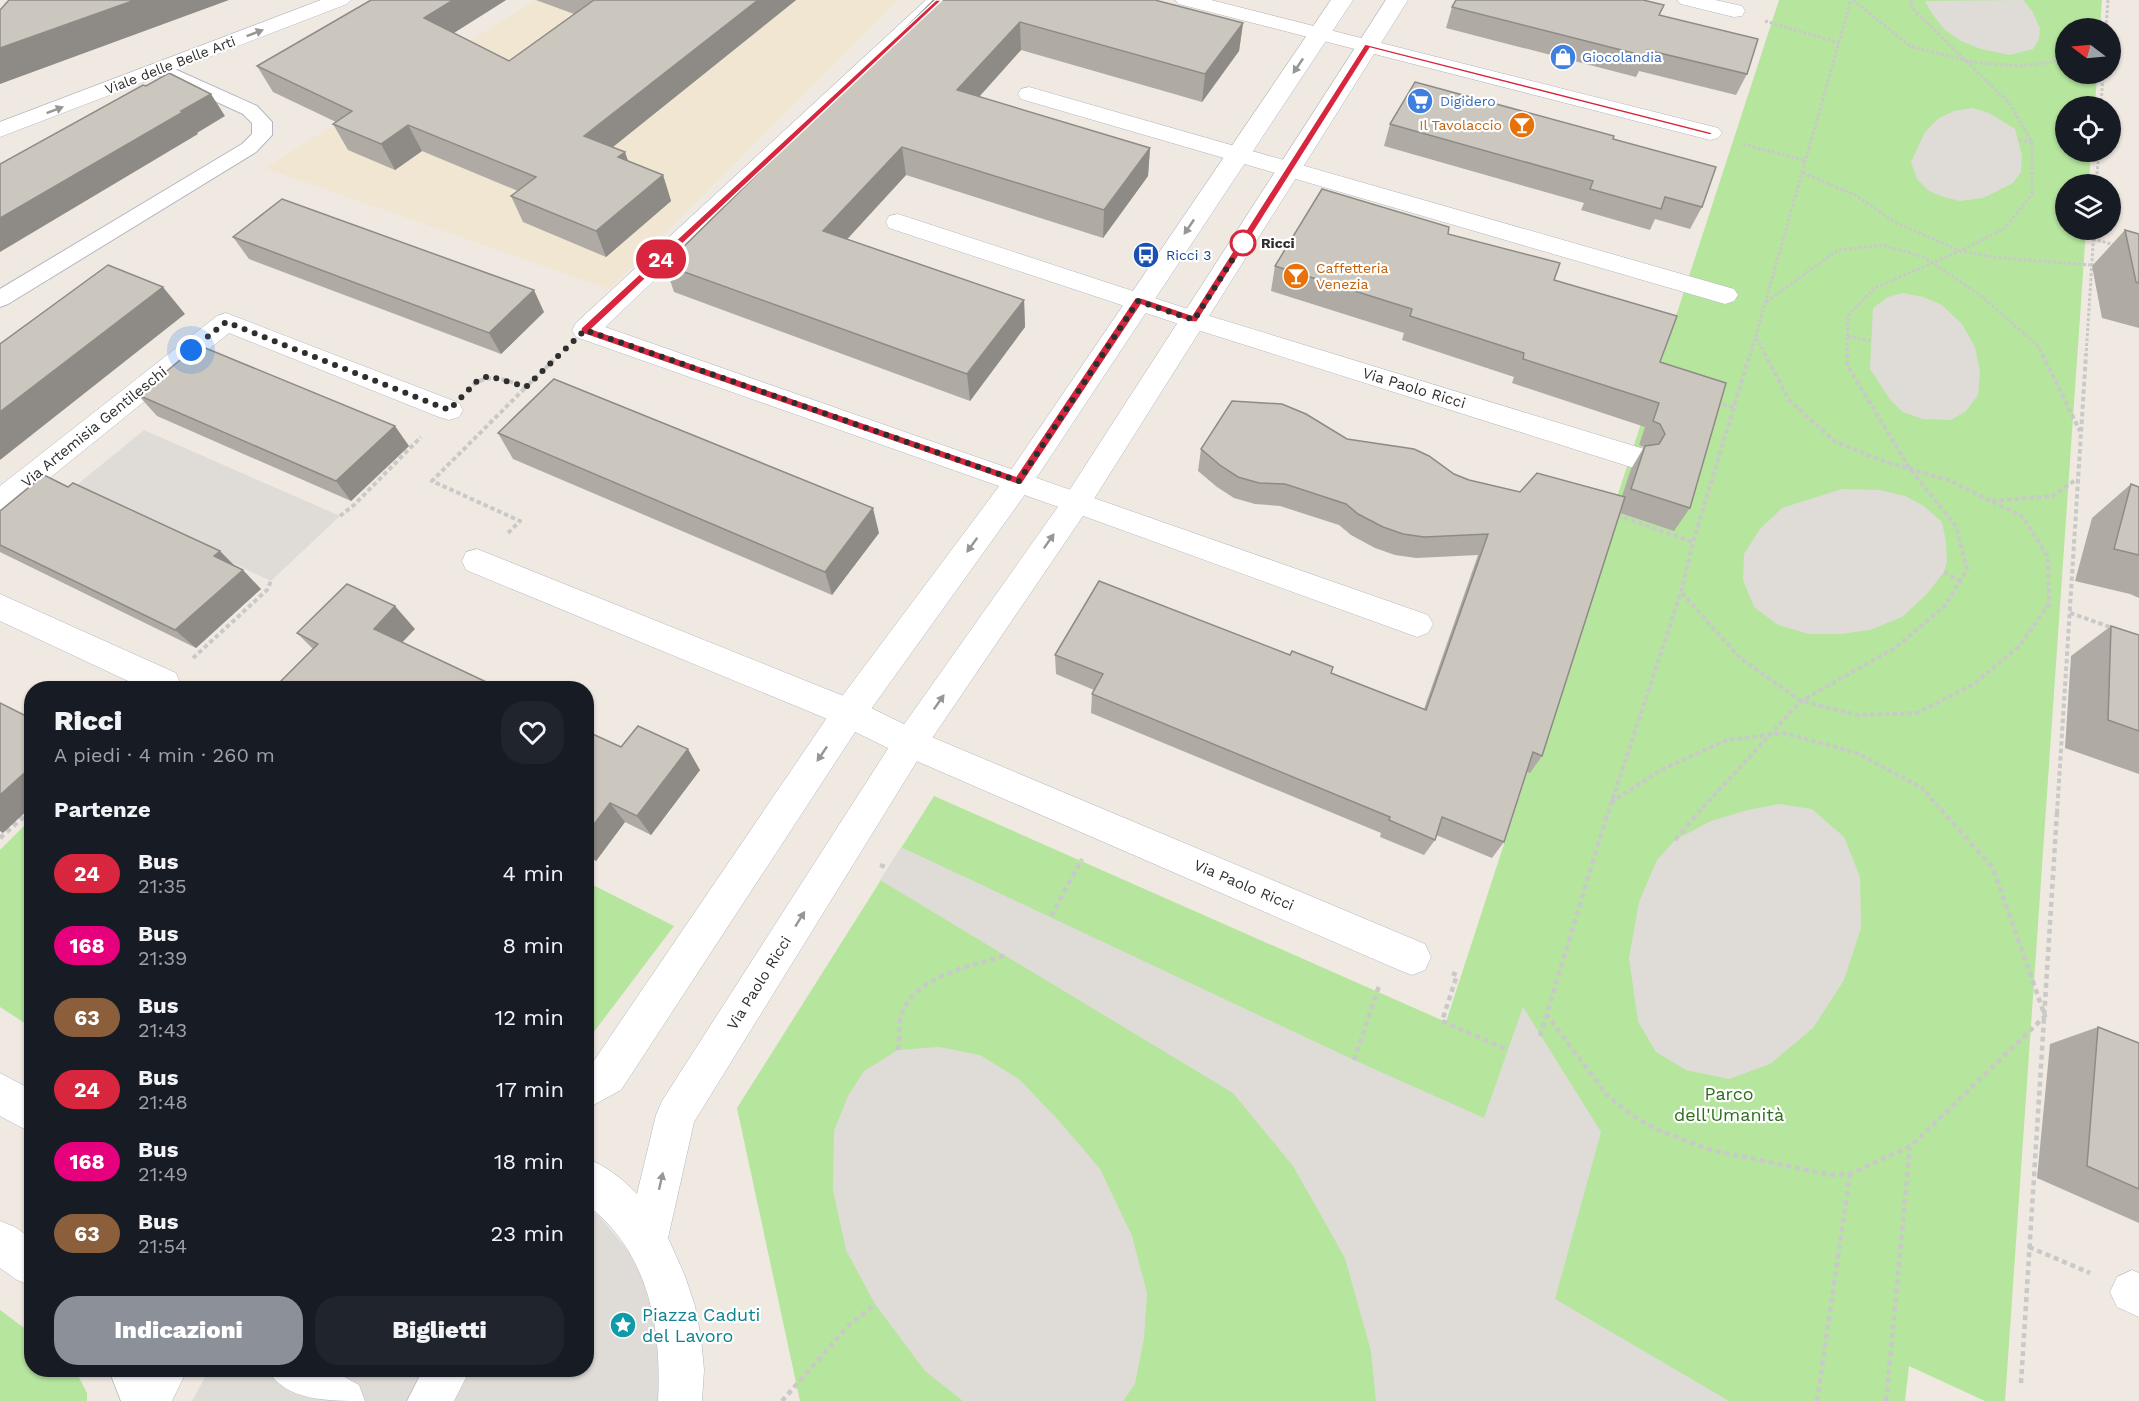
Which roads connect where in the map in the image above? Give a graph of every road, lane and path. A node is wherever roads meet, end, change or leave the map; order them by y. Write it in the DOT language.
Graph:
graph roads {
  1 [pos="287,0"];
  2 [pos="340,0"];
  3 [pos="938,0"];
  4 [pos="1186,0"];
  5 [pos="1342,0"];
  6 [pos="1397,0"];
  7 [pos="1688,0"];
  8 [pos="1852,0"];
  9 [pos="1912,0"];
  10 [pos="2108,0"];
  11 [pos="1734,11"];
  12 [pos="2107,18"];
  13 [pos="1319,34"];
  14 [pos="1839,43"];
  15 [pos="1368,45"];
  16 [pos="1963,60"];
  17 [pos="2055,61"];
  18 [pos="161,69"];
  19 [pos="1029,94"];
  20 [pos="0,109"];
  21 [pos="0,130"];
  22 [pos="1710,133"];
  23 [pos="2019,140"];
  24 [pos="2032,142"];
  25 [pos="1239,153"];
  26 [pos="1806,161"];
  27 [pos="1290,170"];
  28 [pos="1803,173"];
  29 [pos="898,222"];
  30 [pos="2093,240"];
  31 [pos="2097,240"];
  32 [pos="2116,245"];
  33 [pos="1960,251"];
  34 [pos="1932,263"];
  35 [pos="2091,265"];
  36 [pos="1725,295"];
  37 [pos="0,299"];
  38 [pos="1138,301"];
  39 [pos="1766,302"];
  40 [pos="1194,320"];
  41 [pos="585,330"];
  42 [pos="1756,336"];
  43 [pos="1848,336"];
  44 [pos="1871,340"];
  45 [pos="526,387"];
  46 [pos="449,410"];
  47 [pos="2081,432"];
  48 [pos="1634,457"];
  49 [pos="1910,469"];
  50 [pos="2078,478"];
  51 [pos="1019,481"];
  52 [pos="1992,501"];
  53 [pos="0,502"];
  54 [pos="1077,502"];
  55 [pos="340,516"];
  56 [pos="479,562"];
  57 [pos="1944,572"];
  58 [pos="272,581"];
  59 [pos="1960,581"];
  60 [pos="1682,592"];
  61 [pos="0,607"];
  62 [pos="2070,613"];
  63 [pos="1417,624"];
  64 [pos="2119,630"];
  65 [pos="160,681"];
  66 [pos="166,681"];
  67 [pos="1801,701"];
  68 [pos="849,713"];
  69 [pos="1771,735"];
  70 [pos="910,743"];
  71 [pos="1611,802"];
  72 [pos="24,816"];
  73 [pos="1101,825"];
  74 [pos="0,838"];
  75 [pos="1675,840"];
  76 [pos="1051,916"];
  77 [pos="1402,952"];
  78 [pos="1006,955"];
  79 [pos="1546,1014"];
  80 [pos="2044,1016"];
  81 [pos="1442,1020"];
  82 [pos="1540,1036"];
  83 [pos="898,1050"];
  84 [pos="1508,1050"];
  85 [pos="1354,1060"];
  86 [pos="594,1084"];
  87 [pos="0,1093"];
  88 [pos="24,1108"];
  89 [pos="1911,1146"];
  90 [pos="1850,1173"];
  91 [pos="594,1183"];
  92 [pos="647,1238"];
  93 [pos="0,1242"];
  94 [pos="2029,1247"];
  95 [pos="24,1259"];
  96 [pos="2136,1293"];
  97 [pos="875,1304"];
  98 [pos="134,1377"];
  99 [pos="161,1377"];
  100 [pos="302,1377"];
  101 [pos="444,1377"];
  102 [pos="2021,1383"];
  103 [pos="143,1401"];
  104 [pos="148,1401"];
  105 [pos="343,1401"];
  106 [pos="429,1401"];
  107 [pos="680,1401"];
  108 [pos="782,1401"];
  109 [pos="1817,1401"];
  110 [pos="1886,1401"];
  1 -- 20 [label="street, Viale delle Belle Arti"];
  18 -- 2 [label="street, Viale delle Belle Arti, one-way"];
  3 -- 41 [label="street"];
  4 -- 13 [label="street"];
  5 -- 13 [label="street"];
  6 -- 15 [label="street, Via Paolo Ricci"];
  7 -- 11 [label="street"];
  8 -- 14 [label="path"];
  8 -- 16 [label="path"];
  9 -- 16 [label="path"];
  10 -- 12 [label="path"];
  11 -- 14 [label="path"];
  13 -- 15 [label="street"];
  13 -- 25 [label="street, one-way"];
  14 -- 26 [label="path"];
  15 -- 22 [label="street"];
  15 -- 27 [label="street, Via Paolo Ricci"];
  16 -- 17 [label="path"];
  16 -- 24 [label="path"];
  21 -- 18 [label="street, Viale delle Belle Arti, one-way"];
  18 -- 37 [label="lane"];
  19 -- 25 [label="street"];
  22 -- 26 [label="path"];
  23 -- 24 [label="path"];
  24 -- 33 [label="path"];
  25 -- 27 [label="street"];
  25 -- 38 [label="street, one-way"];
  26 -- 28 [label="path"];
  27 -- 36 [label="street"];
  27 -- 40 [label="street, Via Paolo Ricci"];
  28 -- 33 [label="path"];
  28 -- 39 [label="path"];
  29 -- 38 [label="street, Via Paolo Ricci"];
  30 -- 35 [label="path"];
  31 -- 32 [label="path"];
  33 -- 34 [label="path"];
  33 -- 35 [label="path"];
  34 -- 39 [label="path"];
  34 -- 43 [label="path"];
  34 -- 47 [label="path"];
  35 -- 47 [label="path"];
  38 -- 40 [label="street, Via Paolo Ricci"];
  38 -- 51 [label="street"];
  39 -- 42 [label="path"];
  40 -- 48 [label="street, Via Paolo Ricci"];
  40 -- 54 [label="street, Via Paolo Ricci"];
  41 -- 45 [label="path"];
  41 -- 51 [label="street"];
  42 -- 49 [label="path"];
  42 -- 60 [label="path"];
  43 -- 44 [label="path"];
  43 -- 49 [label="path"];
  45 -- 46 [label="path"];
  45 -- 56 [label="path"];
  46 -- 53 [label="street, Via Artemisia Gentileschi"];
  46 -- 55 [label="path"];
  47 -- 50 [label="path"];
  49 -- 52 [label="path"];
  49 -- 59 [label="path"];
  50 -- 52 [label="path"];
  50 -- 62 [label="path"];
  51 -- 54 [label="street"];
  51 -- 68 [label="street, one-way"];
  52 -- 67 [label="path"];
  54 -- 63 [label="street"];
  70 -- 54 [label="street, Via Paolo Ricci, one-way"];
  56 -- 68 [label="street, Via Paolo Ricci"];
  57 -- 59 [label="path"];
  58 -- 66 [label="path"];
  59 -- 67 [label="path"];
  60 -- 67 [label="path"];
  60 -- 71 [label="path"];
  61 -- 65 [label="street"];
  62 -- 64 [label="path"];
  62 -- 80 [label="path"];
  67 -- 69 [label="path"];
  68 -- 70 [label="street, Via Paolo Ricci"];
  68 -- 86 [label="street, one-way"];
  69 -- 71 [label="path"];
  69 -- 75 [label="path"];
  69 -- 80 [label="path"];
  70 -- 73 [label="street, Via Paolo Ricci"];
  92 -- 70 [label="street, Via Paolo Ricci, one-way"];
  71 -- 79 [label="path"];
  72 -- 74 [label="path"];
  73 -- 76 [label="path"];
  73 -- 77 [label="street, Via Paolo Ricci"];
  77 -- 85 [label="path"];
  78 -- 83 [label="path"];
  79 -- 82 [label="path"];
  79 -- 90 [label="path"];
  80 -- 89 [label="path"];
  80 -- 94 [label="path"];
  81 -- 84 [label="path"];
  87 -- 88 [label="street"];
  89 -- 90 [label="path"];
  89 -- 110 [label="path"];
  90 -- 109 [label="path"];
  91 -- 92 [label="street"];
  92 -- 107 [label="street"];
  93 -- 95 [label="street"];
  94 -- 96 [label="path"];
  94 -- 102 [label="path"];
  97 -- 108 [label="path"];
  98 -- 103 [label="street"];
  99 -- 104 [label="street"];
  100 -- 105 [label="street"];
  101 -- 106 [label="street"];
}
